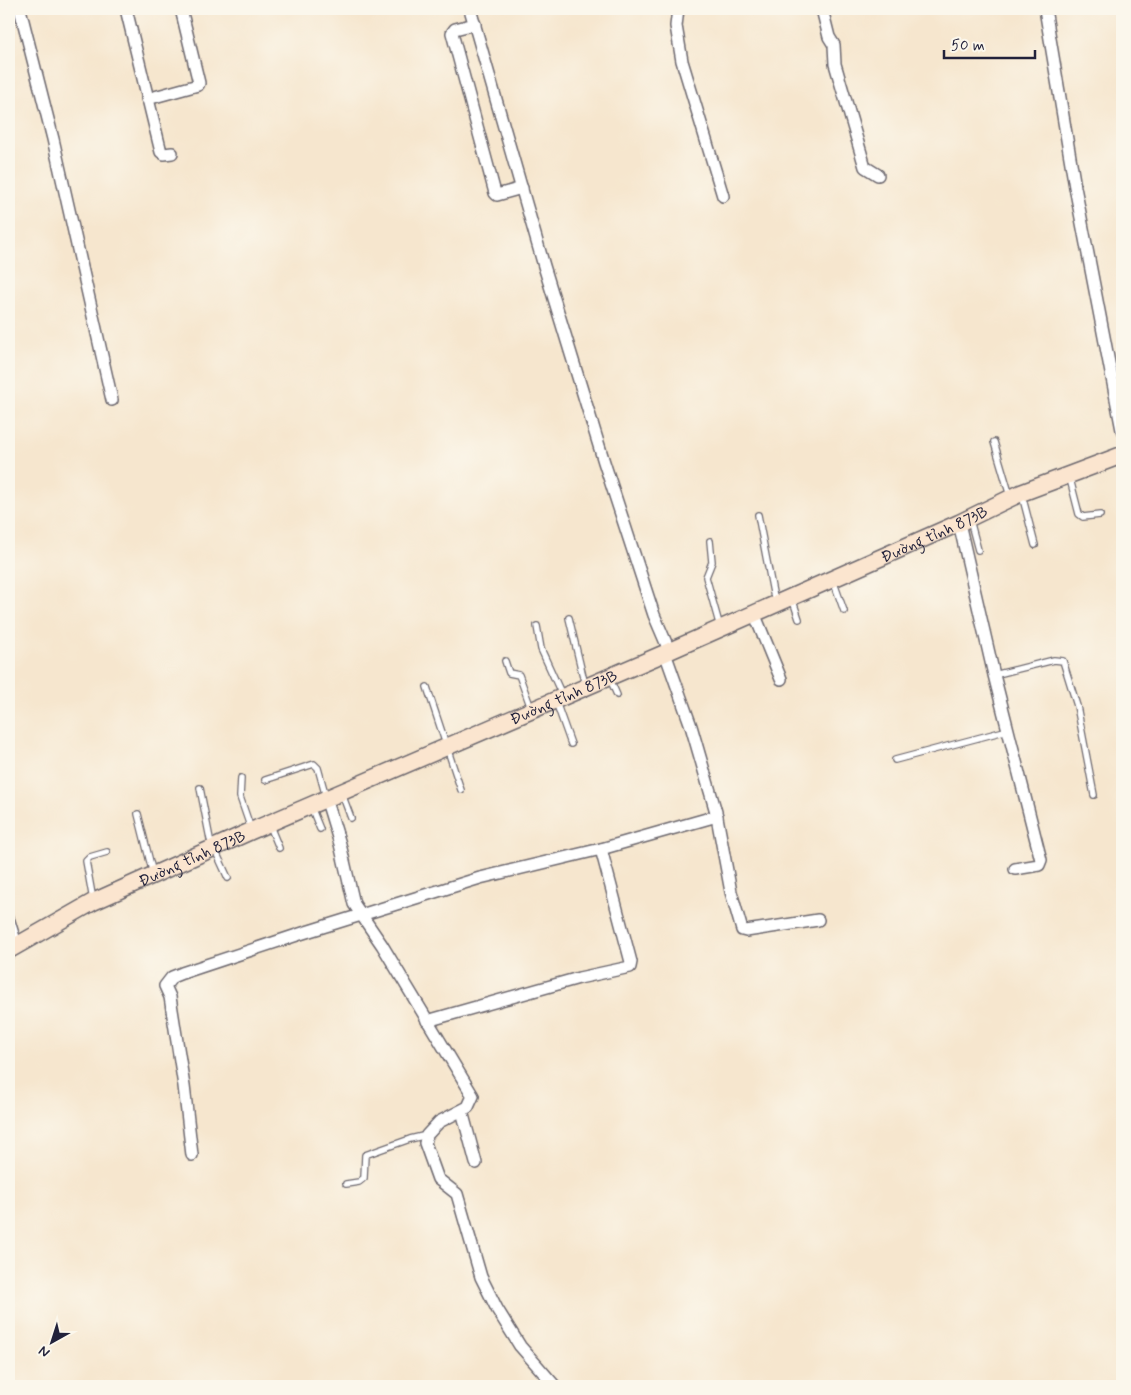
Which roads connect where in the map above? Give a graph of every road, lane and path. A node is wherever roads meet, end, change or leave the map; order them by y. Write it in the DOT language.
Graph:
graph roads {
  1 [pos="20,9"];
  2 [pos="126,9"];
  3 [pos="181,9"];
  4 [pos="470,9"];
  5 [pos="678,9"];
  6 [pos="822,9"];
  7 [pos="1044,9"];
  8 [pos="475,24"];
  9 [pos="147,99"];
  10 [pos="172,153"];
  11 [pos="878,175"];
  12 [pos="522,188"];
  13 [pos="724,196"];
  14 [pos="112,400"];
  15 [pos="1122,430"];
  16 [pos="994,442"];
  17 [pos="1122,455"];
  18 [pos="1069,473"];
  19 [pos="1016,495"];
  20 [pos="758,515"];
  21 [pos="1100,515"];
  22 [pos="964,520"];
  23 [pos="710,541"];
  24 [pos="1035,545"];
  25 [pos="978,550"];
  26 [pos="833,578"];
  27 [pos="791,596"];
  28 [pos="775,603"];
  29 [pos="844,611"];
  30 [pos="754,612"];
  31 [pos="569,618"];
  32 [pos="799,619"];
  33 [pos="537,626"];
  34 [pos="720,628"];
  35 [pos="667,651"];
  36 [pos="505,661"];
  37 [pos="994,675"];
  38 [pos="609,676"];
  39 [pos="781,679"];
  40 [pos="427,687"];
  41 [pos="586,687"];
  42 [pos="617,695"];
  43 [pos="559,698"];
  44 [pos="532,710"];
  45 [pos="1008,730"];
  46 [pos="571,744"];
  47 [pos="445,747"];
  48 [pos="895,760"];
  49 [pos="241,778"];
  50 [pos="265,780"];
  51 [pos="200,788"];
  52 [pos="461,790"];
  53 [pos="334,795"];
  54 [pos="1094,795"];
  55 [pos="311,805"];
  56 [pos="138,814"];
  57 [pos="717,816"];
  58 [pos="351,818"];
  59 [pos="269,824"];
  60 [pos="320,829"];
  61 [pos="251,832"];
  62 [pos="214,848"];
  63 [pos="279,848"];
  64 [pos="601,849"];
  65 [pos="107,852"];
  66 [pos="1015,869"];
  67 [pos="153,876"];
  68 [pos="228,878"];
  69 [pos="93,902"];
  70 [pos="360,916"];
  71 [pos="818,920"];
  72 [pos="9,921"];
  73 [pos="13,947"];
  74 [pos="427,1021"];
  75 [pos="462,1112"];
  76 [pos="427,1135"];
  77 [pos="192,1155"];
  78 [pos="476,1163"];
  79 [pos="346,1184"];
  80 [pos="554,1386"];
  1 -- 14 [label="street"];
  2 -- 9 [label="street"];
  3 -- 9 [label="street"];
  4 -- 8 [label="street"];
  5 -- 13 [label="street"];
  6 -- 11 [label="street"];
  7 -- 15 [label="street"];
  8 -- 12 [label="street"];
  8 -- 12 [label="street"];
  9 -- 10 [label="street"];
  12 -- 35 [label="street"];
  16 -- 19 [label="lane"];
  17 -- 18 [label="main road, Đường tỉnh 873B"];
  18 -- 19 [label="main road, Đường tỉnh 873B"];
  18 -- 21 [label="lane"];
  19 -- 22 [label="main road, Đường tỉnh 873B"];
  19 -- 24 [label="lane"];
  20 -- 28 [label="lane"];
  22 -- 25 [label="lane"];
  22 -- 26 [label="main road, Đường tỉnh 873B"];
  22 -- 37 [label="street"];
  23 -- 34 [label="lane"];
  26 -- 27 [label="main road, Đường tỉnh 873B"];
  26 -- 29 [label="lane"];
  27 -- 28 [label="main road, Đường tỉnh 873B"];
  27 -- 32 [label="lane"];
  28 -- 30 [label="main road, Đường tỉnh 873B"];
  30 -- 34 [label="main road, Đường tỉnh 873B"];
  30 -- 39 [label="street"];
  31 -- 41 [label="lane"];
  33 -- 43 [label="lane"];
  34 -- 35 [label="main road, Đường tỉnh 873B"];
  35 -- 38 [label="main road, Đường tỉnh 873B"];
  35 -- 57 [label="street"];
  36 -- 44 [label="lane"];
  37 -- 45 [label="street"];
  37 -- 54 [label="lane"];
  38 -- 41 [label="main road, Đường tỉnh 873B"];
  38 -- 42 [label="lane"];
  40 -- 47 [label="lane"];
  41 -- 43 [label="main road, Đường tỉnh 873B"];
  43 -- 44 [label="main road, Đường tỉnh 873B"];
  43 -- 46 [label="lane"];
  44 -- 47 [label="main road, Đường tỉnh 873B"];
  45 -- 48 [label="lane"];
  45 -- 66 [label="street"];
  47 -- 52 [label="lane"];
  47 -- 53 [label="main road, Đường tỉnh 873B"];
  49 -- 61 [label="lane"];
  50 -- 53 [label="lane"];
  51 -- 62 [label="lane"];
  53 -- 55 [label="main road, Đường tỉnh 873B"];
  53 -- 58 [label="lane"];
  53 -- 70 [label="street"];
  55 -- 59 [label="main road, Đường tỉnh 873B"];
  55 -- 60 [label="lane"];
  56 -- 67 [label="lane"];
  57 -- 64 [label="street"];
  57 -- 71 [label="street"];
  59 -- 61 [label="main road, Đường tỉnh 873B"];
  59 -- 63 [label="lane"];
  61 -- 62 [label="main road, Đường tỉnh 873B"];
  62 -- 67 [label="main road, Đường tỉnh 873B"];
  62 -- 68 [label="lane"];
  64 -- 70 [label="street"];
  64 -- 74 [label="street"];
  65 -- 69 [label="lane"];
  67 -- 69 [label="main road, Đường tỉnh 873B"];
  69 -- 73 [label="main road, Đường tỉnh 873B"];
  70 -- 74 [label="street"];
  70 -- 77 [label="street"];
  72 -- 73 [label="street"];
  74 -- 75 [label="street"];
  75 -- 76 [label="street"];
  75 -- 78 [label="street"];
  76 -- 79 [label="lane"];
  76 -- 80 [label="street"];
}
